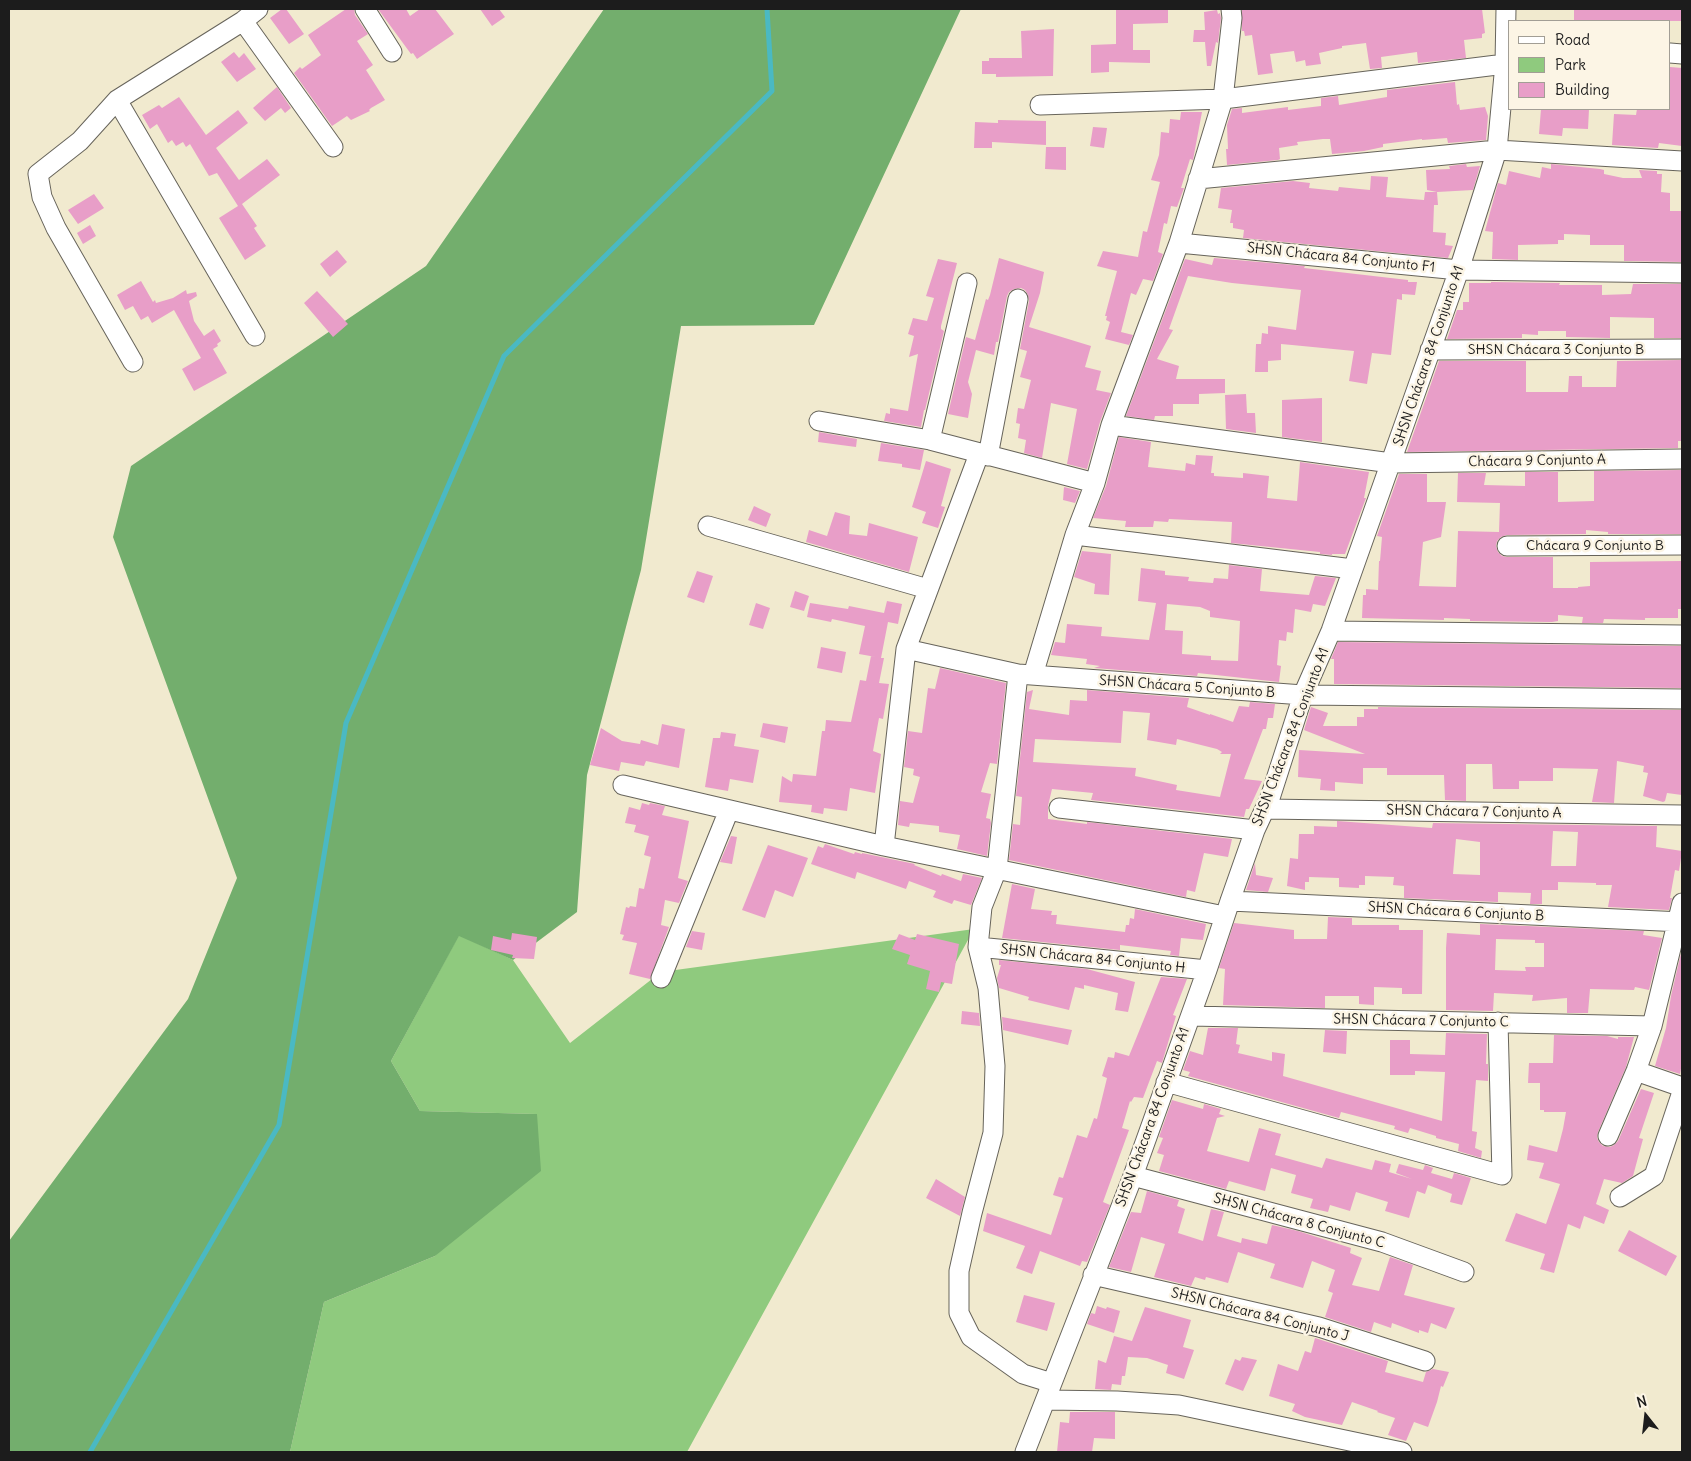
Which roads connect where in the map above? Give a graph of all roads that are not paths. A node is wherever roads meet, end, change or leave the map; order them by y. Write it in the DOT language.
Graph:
graph roads {
  1 [pos="365,9"];
  2 [pos="1231,9"];
  3 [pos="1506,9"];
  4 [pos="250,15"];
  5 [pos="1508,36"];
  6 [pos="392,52"];
  7 [pos="1505,64"];
  8 [pos="1223,99"];
  9 [pos="117,100"];
  10 [pos="1040,105"];
  11 [pos="333,147"];
  12 [pos="1497,150"];
  13 [pos="1682,161"];
  14 [pos="1198,179"];
  15 [pos="1179,243"];
  16 [pos="1459,270"];
  17 [pos="1682,273"];
  18 [pos="967,283"];
  19 [pos="1018,299"];
  20 [pos="255,336"];
  21 [pos="1682,349"];
  22 [pos="1430,350"];
  23 [pos="134,362"];
  24 [pos="820,421"];
  25 [pos="1112,425"];
  26 [pos="930,440"];
  27 [pos="983,455"];
  28 [pos="1682,459"];
  29 [pos="1391,463"];
  30 [pos="1096,483"];
  31 [pos="708,526"];
  32 [pos="1075,535"];
  33 [pos="1507,546"];
  34 [pos="1682,546"];
  35 [pos="1353,569"];
  36 [pos="928,589"];
  37 [pos="1332,631"];
  38 [pos="1682,635"];
  39 [pos="906,650"];
  40 [pos="1026,675"];
  41 [pos="1303,695"];
  42 [pos="1682,699"];
  43 [pos="622,785"];
  44 [pos="1059,808"];
  45 [pos="1265,808"];
  46 [pos="729,810"];
  47 [pos="1682,814"];
  48 [pos="1255,830"];
  49 [pos="884,846"];
  50 [pos="997,869"];
  51 [pos="1682,902"];
  52 [pos="1227,908"];
  53 [pos="1680,922"];
  54 [pos="978,947"];
  55 [pos="1207,970"];
  56 [pos="661,978"];
  57 [pos="1191,1016"];
  58 [pos="1498,1022"];
  59 [pos="1652,1026"];
  60 [pos="1636,1071"];
  61 [pos="1166,1082"];
  62 [pos="1682,1086"];
  63 [pos="1682,1092"];
  64 [pos="1608,1136"];
  65 [pos="1133,1176"];
  66 [pos="1620,1197"];
  67 [pos="1464,1272"];
  68 [pos="1093,1275"];
  69 [pos="1425,1361"];
  70 [pos="1049,1392"];
  71 [pos="1025,1452"];
  72 [pos="1402,1452"];
  1 -- 6 [label="street"];
  2 -- 8 [label="street"];
  3 -- 5 [label="street, SHSN Chácara 84 Conjunto A1"];
  4 -- 9 [label="street"];
  4 -- 11 [label="street"];
  5 -- 7 [label="street, SHSN Chácara 84 Conjunto A1"];
  7 -- 8 [label="street"];
  7 -- 12 [label="street, SHSN Chácara 84 Conjunto A1"];
  8 -- 10 [label="street"];
  8 -- 14 [label="street"];
  9 -- 20 [label="street"];
  9 -- 23 [label="street"];
  12 -- 13 [label="street"];
  12 -- 14 [label="street"];
  12 -- 16 [label="street, SHSN Chácara 84 Conjunto A1"];
  14 -- 15 [label="street"];
  15 -- 16 [label="street, SHSN Chácara 84 Conjunto F1"];
  15 -- 25 [label="street"];
  16 -- 17 [label="street, SHSN Chácara 84 Conjunto F1"];
  16 -- 22 [label="street, SHSN Chácara 84 Conjunto A1"];
  18 -- 26 [label="street"];
  19 -- 27 [label="street"];
  21 -- 22 [label="street, SHSN Chácara 3 Conjunto B"];
  22 -- 29 [label="street, SHSN Chácara 84 Conjunto A1"];
  24 -- 26 [label="street"];
  25 -- 29 [label="street, Chácara 9 Conjunto A"];
  25 -- 30 [label="street"];
  26 -- 27 [label="street"];
  27 -- 30 [label="street"];
  27 -- 36 [label="street"];
  28 -- 29 [label="street, Chácara 9 Conjunto A"];
  29 -- 35 [label="street, SHSN Chácara 84 Conjunto A1"];
  30 -- 32 [label="street"];
  31 -- 36 [label="street"];
  32 -- 35 [label="street"];
  32 -- 40 [label="street"];
  33 -- 34 [label="street, Chácara 9 Conjunto B"];
  35 -- 37 [label="street, SHSN Chácara 84 Conjunto A1"];
  36 -- 39 [label="street"];
  37 -- 38 [label="street"];
  37 -- 41 [label="street, SHSN Chácara 84 Conjunto A1"];
  39 -- 40 [label="street, SHSN Chácara 5 Conjunto B"];
  39 -- 49 [label="street"];
  40 -- 41 [label="street, SHSN Chácara 5 Conjunto B"];
  40 -- 50 [label="street"];
  41 -- 42 [label="street, SHSN Chácara 5 Conjunto B"];
  41 -- 45 [label="street, SHSN Chácara 84 Conjunto A1"];
  43 -- 46 [label="street, SHSN Chácara 6 Conjunto B"];
  44 -- 48 [label="street"];
  45 -- 47 [label="street, SHSN Chácara 7 Conjunto A"];
  45 -- 48 [label="street, SHSN Chácara 84 Conjunto A1"];
  46 -- 49 [label="street, SHSN Chácara 6 Conjunto B"];
  46 -- 56 [label="street"];
  48 -- 52 [label="street, SHSN Chácara 84 Conjunto A1"];
  49 -- 50 [label="street, SHSN Chácara 6 Conjunto B"];
  50 -- 52 [label="street, SHSN Chácara 6 Conjunto B"];
  50 -- 54 [label="street"];
  51 -- 53 [label="street"];
  52 -- 53 [label="street, SHSN Chácara 6 Conjunto B"];
  52 -- 55 [label="street, SHSN Chácara 84 Conjunto A1"];
  53 -- 59 [label="street"];
  54 -- 55 [label="street, SHSN Chácara 84 Conjunto H"];
  54 -- 70 [label="street"];
  55 -- 57 [label="street, SHSN Chácara 84 Conjunto A1"];
  57 -- 58 [label="street, SHSN Chácara 7 Conjunto C"];
  57 -- 61 [label="street, SHSN Chácara 84 Conjunto A1"];
  58 -- 59 [label="street, SHSN Chácara 7 Conjunto C"];
  58 -- 61 [label="street"];
  59 -- 60 [label="street"];
  60 -- 62 [label="street"];
  60 -- 64 [label="street"];
  61 -- 65 [label="street, SHSN Chácara 84 Conjunto A1"];
  63 -- 66 [label="street"];
  65 -- 67 [label="street, SHSN Chácara 8 Conjunto C"];
  65 -- 68 [label="street, SHSN Chácara 84 Conjunto A1"];
  68 -- 69 [label="street, SHSN Chácara 84 Conjunto J"];
  68 -- 70 [label="street, SHSN Chácara 84 Conjunto A1"];
  70 -- 71 [label="street, SHSN Chácara 84 Conjunto A1"];
  70 -- 72 [label="street"];
}
